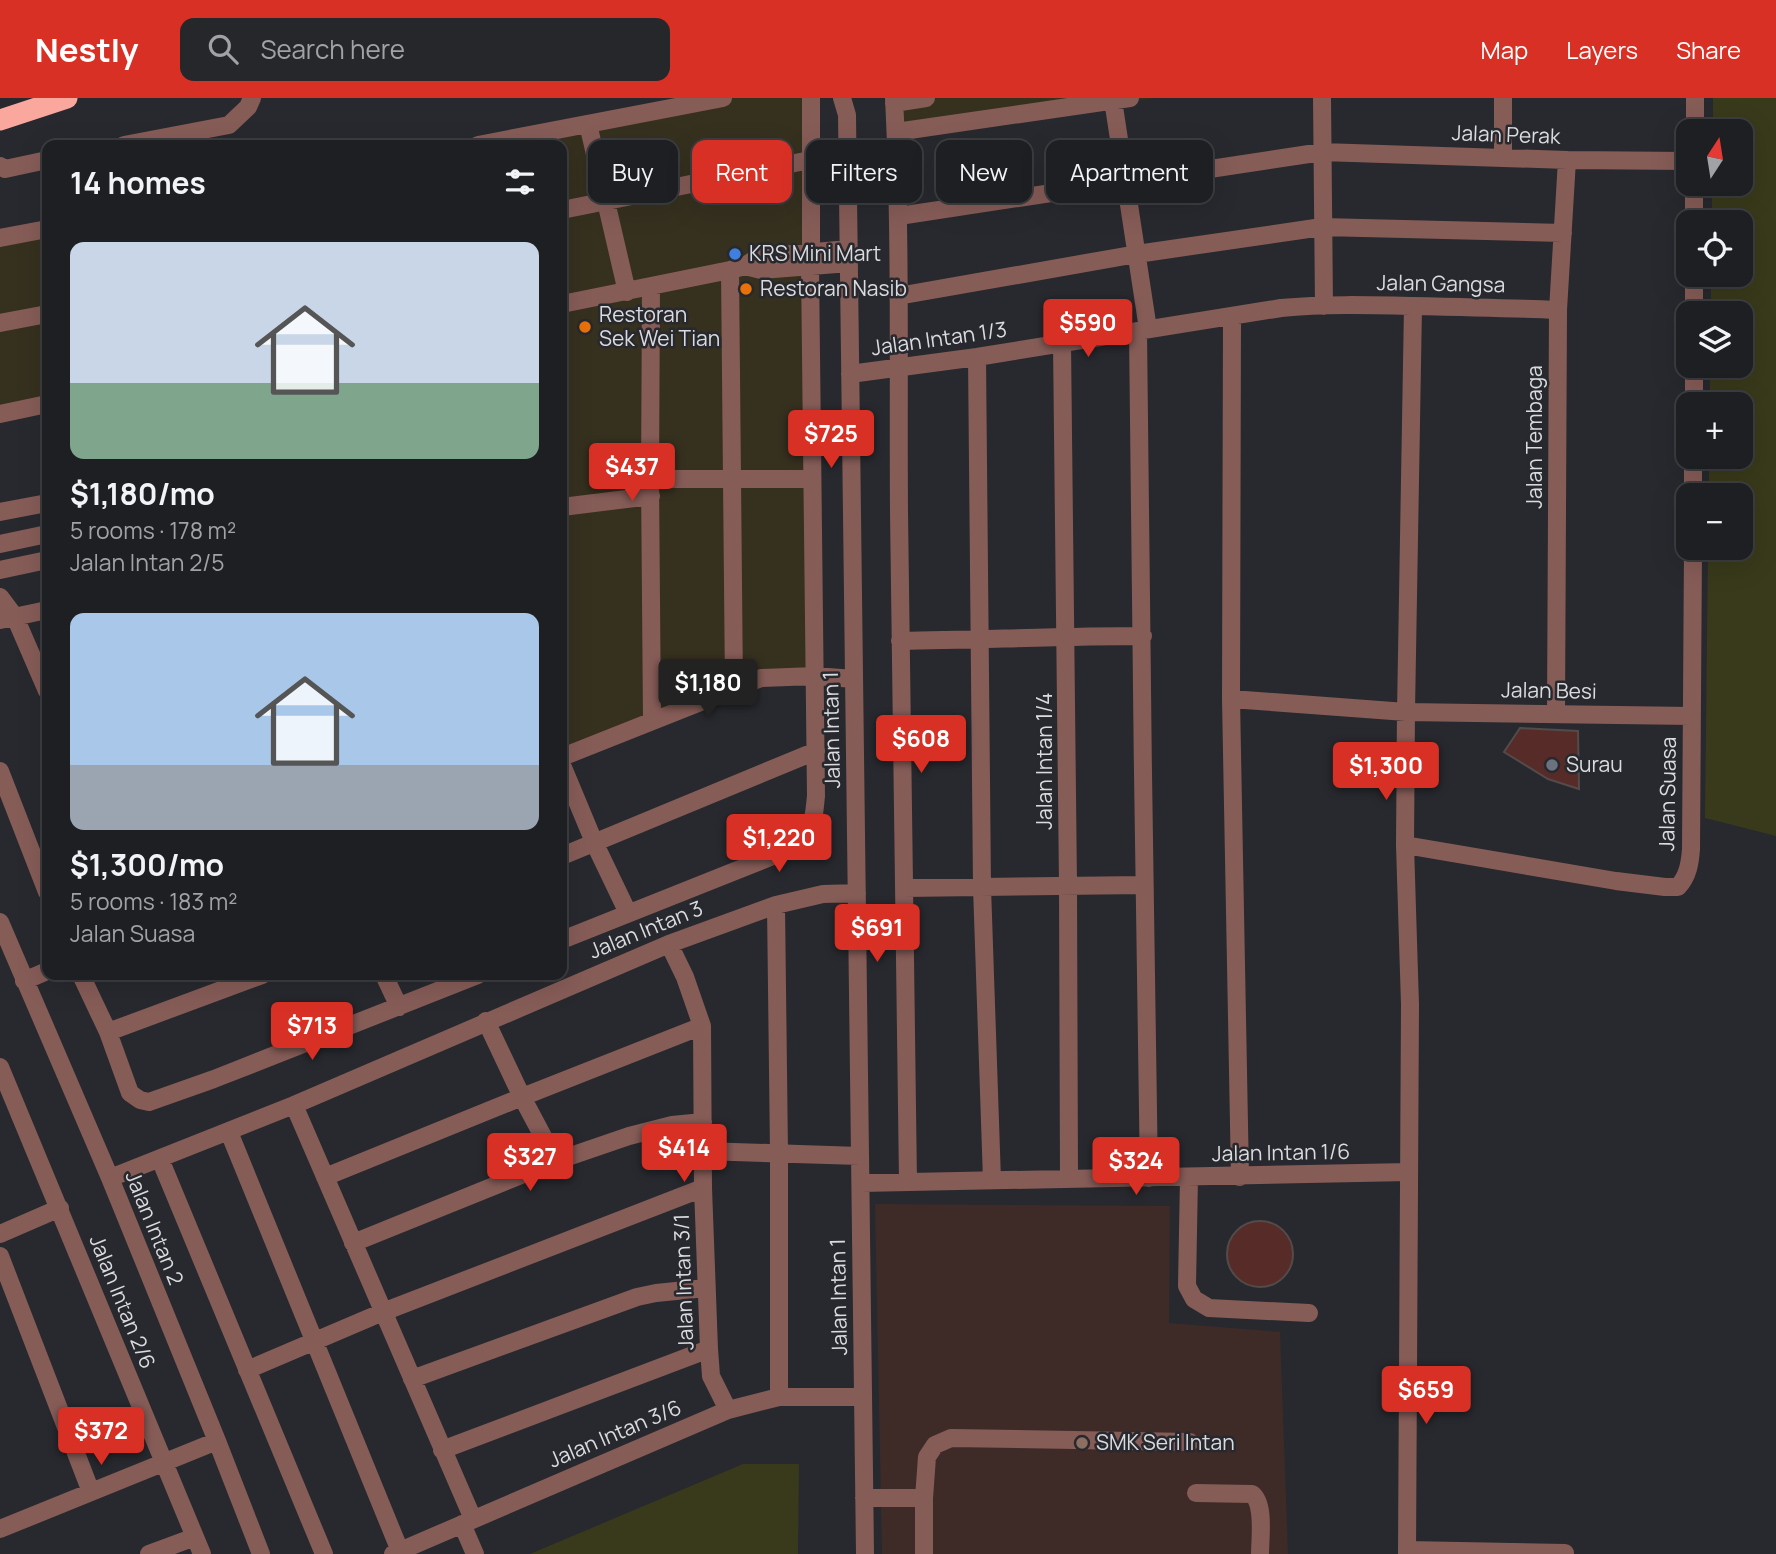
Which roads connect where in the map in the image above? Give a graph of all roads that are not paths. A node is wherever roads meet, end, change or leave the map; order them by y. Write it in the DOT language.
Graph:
graph roads {
  1 [pos="67,98"];
  2 [pos="252,98"];
  3 [pos="723,98"];
  4 [pos="811,98"];
  5 [pos="926,98"];
  6 [pos="1322,98"];
  7 [pos="1503,98"];
  8 [pos="1695,98"];
  9 [pos="1114,99"];
  10 [pos="894,101"];
  11 [pos="848,104"];
  12 [pos="1695,119"];
  13 [pos="0,120"];
  14 [pos="588,124"];
  15 [pos="896,132"];
  16 [pos="150,140"];
  17 [pos="504,140"];
  18 [pos="592,140"];
  19 [pos="810,140"];
  20 [pos="1119,140"];
  21 [pos="1322,152"];
  22 [pos="1503,158"];
  23 [pos="1567,160"];
  24 [pos="42,161"];
  25 [pos="806,161"];
  26 [pos="1676,161"];
  27 [pos="0,166"];
  28 [pos="1213,169"];
  29 [pos="678,187"];
  30 [pos="1046,194"];
  31 [pos="596,203"];
  32 [pos="606,203"];
  33 [pos="810,203"];
  34 [pos="1128,203"];
  35 [pos="567,209"];
  36 [pos="899,216"];
  37 [pos="1322,227"];
  38 [pos="42,230"];
  39 [pos="1563,233"];
  40 [pos="0,238"];
  41 [pos="1137,254"];
  42 [pos="849,256"];
  43 [pos="810,259"];
  44 [pos="737,268"];
  45 [pos="651,286"];
  46 [pos="627,292"];
  47 [pos="898,296"];
  48 [pos="567,303"];
  49 [pos="1324,306"];
  50 [pos="1413,306"];
  51 [pos="1558,310"];
  52 [pos="42,315"];
  53 [pos="1232,317"];
  54 [pos="0,323"];
  55 [pos="1143,330"];
  56 [pos="1062,343"];
  57 [pos="977,357"];
  58 [pos="898,368"];
  59 [pos="850,374"];
  60 [pos="42,405"];
  61 [pos="0,414"];
  62 [pos="732,479"];
  63 [pos="812,479"];
  64 [pos="650,488"];
  65 [pos="42,504"];
  66 [pos="567,506"];
  67 [pos="0,512"];
  68 [pos="42,535"];
  69 [pos="0,544"];
  70 [pos="1693,560"];
  71 [pos="42,562"];
  72 [pos="0,570"];
  73 [pos="0,597"];
  74 [pos="42,611"];
  75 [pos="7,619"];
  76 [pos="1066,636"];
  77 [pos="1143,636"];
  78 [pos="979,640"];
  79 [pos="900,641"];
  80 [pos="815,676"];
  81 [pos="854,679"];
  82 [pos="42,682"];
  83 [pos="734,688"];
  84 [pos="1231,699"];
  85 [pos="1405,712"];
  86 [pos="1556,714"];
  87 [pos="1692,716"];
  88 [pos="652,720"];
  89 [pos="816,751"];
  90 [pos="567,755"];
  91 [pos="0,771"];
  92 [pos="567,777"];
  93 [pos="594,842"];
  94 [pos="1405,845"];
  95 [pos="567,854"];
  96 [pos="42,879"];
  97 [pos="1068,885"];
  98 [pos="1143,885"];
  99 [pos="982,887"];
  100 [pos="904,888"];
  101 [pos="857,893"];
  102 [pos="776,905"];
  103 [pos="628,913"];
  104 [pos="0,922"];
  105 [pos="567,938"];
  106 [pos="669,944"];
  107 [pos="42,973"];
  108 [pos="83,980"];
  109 [pos="248,980"];
  110 [pos="386,980"];
  111 [pos="466,980"];
  112 [pos="24,981"];
  113 [pos="399,1007"];
  114 [pos="486,1021"];
  115 [pos="702,1026"];
  116 [pos="108,1032"];
  117 [pos="0,1067"];
  118 [pos="522,1097"];
  119 [pos="294,1105"];
  120 [pos="703,1122"];
  121 [pos="229,1132"];
  122 [pos="703,1151"];
  123 [pos="779,1153"];
  124 [pos="860,1156"];
  125 [pos="160,1159"];
  126 [pos="556,1161"];
  127 [pos="1409,1172"];
  128 [pos="325,1177"];
  129 [pos="1189,1177"];
  130 [pos="1240,1177"];
  131 [pos="110,1178"];
  132 [pos="1069,1178"];
  133 [pos="1149,1178"];
  134 [pos="992,1180"];
  135 [pos="908,1182"];
  136 [pos="860,1183"];
  137 [pos="703,1188"];
  138 [pos="60,1208"];
  139 [pos="0,1234"];
  140 [pos="354,1243"];
  141 [pos="0,1256"];
  142 [pos="706,1288"];
  143 [pos="383,1311"];
  144 [pos="1309,1313"];
  145 [pos="314,1342"];
  146 [pos="709,1349"];
  147 [pos="247,1370"];
  148 [pos="412,1379"];
  149 [pos="779,1397"];
  150 [pos="863,1397"];
  151 [pos="728,1410"];
  152 [pos="217,1441"];
  153 [pos="1190,1442"];
  154 [pos="442,1450"];
  155 [pos="163,1463"];
  156 [pos="91,1492"];
  157 [pos="1196,1493"];
  158 [pos="864,1497"];
  159 [pos="924,1498"];
  160 [pos="468,1522"];
  161 [pos="0,1529"];
  162 [pos="195,1536"];
  163 [pos="1407,1552"];
  164 [pos="397,1553"];
  165 [pos="1566,1553"];
  166 [pos="149,1554"];
  167 [pos="202,1554"];
  168 [pos="261,1554"];
  169 [pos="324,1554"];
  170 [pos="475,1554"];
  171 [pos="865,1554"];
  172 [pos="923,1554"];
  173 [pos="1260,1554"];
  1 -- 13 [label="highway"];
  2 -- 16 [label="street"];
  3 -- 14 [label="street"];
  4 -- 19 [label="street, Jalan Intan 1"];
  5 -- 10 [label="street"];
  6 -- 21 [label="street"];
  7 -- 22 [label="street"];
  8 -- 12 [label="street"];
  9 -- 15 [label="street"];
  9 -- 20 [label="street"];
  10 -- 15 [label="street"];
  11 -- 42 [label="street, Jalan Intan 1"];
  14 -- 17 [label="street"];
  14 -- 18 [label="street"];
  15 -- 36 [label="street"];
  21 -- 22 [label="street, Jalan Perak"];
  21 -- 28 [label="street, Jalan Perak"];
  21 -- 37 [label="street"];
  22 -- 23 [label="street, Jalan Perak"];
  23 -- 26 [label="street, Jalan Perak"];
  23 -- 39 [label="street, Jalan Tembaga"];
  24 -- 27 [label="street"];
  25 -- 29 [label="street"];
  30 -- 36 [label="street, Jalan Perak"];
  31 -- 35 [label="street"];
  32 -- 46 [label="street"];
  33 -- 43 [label="street, Jalan Intan 1"];
  34 -- 41 [label="street"];
  36 -- 47 [label="street"];
  37 -- 39 [label="street"];
  37 -- 41 [label="street"];
  37 -- 49 [label="street"];
  38 -- 40 [label="street"];
  39 -- 51 [label="street, Jalan Tembaga"];
  41 -- 47 [label="street"];
  41 -- 55 [label="street"];
  42 -- 43 [label="street"];
  42 -- 59 [label="street, Jalan Intan 1"];
  43 -- 44 [label="street"];
  43 -- 63 [label="street, Jalan Intan 1"];
  44 -- 45 [label="street"];
  44 -- 62 [label="street"];
  45 -- 46 [label="street"];
  45 -- 64 [label="street"];
  46 -- 48 [label="street"];
  47 -- 58 [label="street"];
  49 -- 50 [label="street, Jalan Gangsa"];
  49 -- 53 [label="street, Jalan Intan 1/3"];
  50 -- 51 [label="street, Jalan Gangsa"];
  50 -- 85 [label="street"];
  51 -- 86 [label="street, Jalan Tembaga"];
  52 -- 54 [label="street"];
  53 -- 55 [label="street, Jalan Intan 1/3"];
  53 -- 84 [label="street"];
  55 -- 56 [label="street, Jalan Intan 1/3"];
  55 -- 77 [label="street"];
  56 -- 57 [label="street, Jalan Intan 1/3"];
  56 -- 76 [label="street, Jalan Intan 1/4"];
  57 -- 58 [label="street, Jalan Intan 1/3"];
  57 -- 78 [label="street"];
  58 -- 59 [label="street, Jalan Intan 1/3"];
  58 -- 79 [label="street"];
  59 -- 81 [label="street, Jalan Intan 1"];
  60 -- 61 [label="street"];
  62 -- 63 [label="street"];
  62 -- 64 [label="street"];
  62 -- 83 [label="street"];
  63 -- 80 [label="street, Jalan Intan 1"];
  64 -- 66 [label="street"];
  64 -- 88 [label="street"];
  65 -- 67 [label="street"];
  68 -- 69 [label="street"];
  70 -- 87 [label="street, Jalan Suasa"];
  71 -- 72 [label="street"];
  73 -- 75 [label="street"];
  74 -- 75 [label="street"];
  75 -- 82 [label="street"];
  76 -- 77 [label="street"];
  76 -- 78 [label="street"];
  76 -- 97 [label="street, Jalan Intan 1/4"];
  77 -- 98 [label="street"];
  78 -- 79 [label="street"];
  78 -- 99 [label="street"];
  79 -- 100 [label="street"];
  80 -- 81 [label="street"];
  80 -- 83 [label="street"];
  80 -- 89 [label="street, Jalan Intan 1"];
  81 -- 101 [label="street, Jalan Intan 1"];
  83 -- 88 [label="street"];
  84 -- 85 [label="street, Jalan Besi"];
  84 -- 130 [label="street"];
  85 -- 86 [label="street, Jalan Besi"];
  85 -- 94 [label="street"];
  86 -- 87 [label="street, Jalan Besi"];
  87 -- 94 [label="street, Jalan Suasa"];
  88 -- 90 [label="street"];
  89 -- 93 [label="street"];
  89 -- 103 [label="street, Jalan Intan 1"];
  91 -- 96 [label="street"];
  92 -- 93 [label="street"];
  93 -- 95 [label="street"];
  93 -- 103 [label="street"];
  94 -- 127 [label="street"];
  97 -- 98 [label="street"];
  97 -- 99 [label="street"];
  97 -- 132 [label="street, Jalan Intan 1/4"];
  98 -- 133 [label="street"];
  99 -- 100 [label="street"];
  99 -- 134 [label="street"];
  100 -- 135 [label="street"];
  101 -- 102 [label="street, Jalan Intan 3"];
  101 -- 124 [label="street, Jalan Intan 1"];
  102 -- 106 [label="street, Jalan Intan 3"];
  102 -- 123 [label="street"];
  103 -- 105 [label="street, Jalan Intan 1"];
  104 -- 112 [label="street, Jalan Intan 2"];
  106 -- 114 [label="street, Jalan Intan 3"];
  106 -- 115 [label="street, Jalan Intan 3/1"];
  107 -- 112 [label="street"];
  108 -- 116 [label="street"];
  109 -- 116 [label="street"];
  110 -- 113 [label="street"];
  111 -- 113 [label="street"];
  112 -- 131 [label="street, Jalan Intan 2"];
  113 -- 116 [label="street"];
  114 -- 118 [label="street"];
  114 -- 119 [label="street, Jalan Intan 3"];
  115 -- 118 [label="street"];
  115 -- 120 [label="street, Jalan Intan 3/1"];
  117 -- 138 [label="street, Jalan Intan 2/6"];
  118 -- 126 [label="street"];
  118 -- 128 [label="street"];
  119 -- 121 [label="street, Jalan Intan 3"];
  119 -- 128 [label="street"];
  120 -- 122 [label="street, Jalan Intan 3/1"];
  120 -- 126 [label="street"];
  121 -- 125 [label="street, Jalan Intan 3"];
  121 -- 145 [label="street"];
  122 -- 123 [label="street"];
  122 -- 137 [label="street, Jalan Intan 3/1"];
  123 -- 124 [label="street"];
  123 -- 149 [label="street"];
  124 -- 136 [label="street, Jalan Intan 1"];
  125 -- 131 [label="street, Jalan Intan 3"];
  125 -- 147 [label="street"];
  126 -- 140 [label="street"];
  127 -- 130 [label="street, Jalan Intan 1/6"];
  127 -- 163 [label="street"];
  128 -- 140 [label="street"];
  129 -- 130 [label="street, Jalan Intan 1/6"];
  129 -- 133 [label="street, Jalan Intan 1/6"];
  129 -- 144 [label="street"];
  131 -- 152 [label="street, Jalan Intan 2"];
  132 -- 133 [label="street, Jalan Intan 1/6"];
  132 -- 134 [label="street, Jalan Intan 1/6"];
  134 -- 135 [label="street, Jalan Intan 1/6"];
  135 -- 136 [label="street, Jalan Intan 1/6"];
  136 -- 150 [label="street, Jalan Intan 1"];
  137 -- 142 [label="street, Jalan Intan 3/1"];
  137 -- 143 [label="street"];
  138 -- 139 [label="street"];
  138 -- 155 [label="street, Jalan Intan 2/6"];
  140 -- 143 [label="street"];
  141 -- 156 [label="street"];
  142 -- 146 [label="street, Jalan Intan 3/1"];
  142 -- 148 [label="street"];
  143 -- 145 [label="street"];
  143 -- 148 [label="street"];
  145 -- 147 [label="street"];
  145 -- 164 [label="street"];
  146 -- 151 [label="street, Jalan Intan 3/1"];
  146 -- 154 [label="street"];
  147 -- 169 [label="street"];
  148 -- 154 [label="street"];
  149 -- 150 [label="street, Jalan Intan 3/6"];
  149 -- 151 [label="street, Jalan Intan 3/6"];
  150 -- 158 [label="street, Jalan Intan 1"];
  151 -- 160 [label="street, Jalan Intan 3/6"];
  152 -- 155 [label="street"];
  152 -- 168 [label="street, Jalan Intan 2"];
  153 -- 159 [label="street"];
  154 -- 160 [label="street"];
  155 -- 156 [label="street"];
  155 -- 162 [label="street, Jalan Intan 2/6"];
  156 -- 161 [label="street"];
  157 -- 173 [label="street"];
  158 -- 159 [label="street"];
  158 -- 171 [label="street, Jalan Intan 1"];
  159 -- 172 [label="street"];
  160 -- 164 [label="street, Jalan Intan 3/6"];
  160 -- 170 [label="street"];
  162 -- 166 [label="street"];
  162 -- 167 [label="street, Jalan Intan 2/6"];
  163 -- 165 [label="street"];
}
